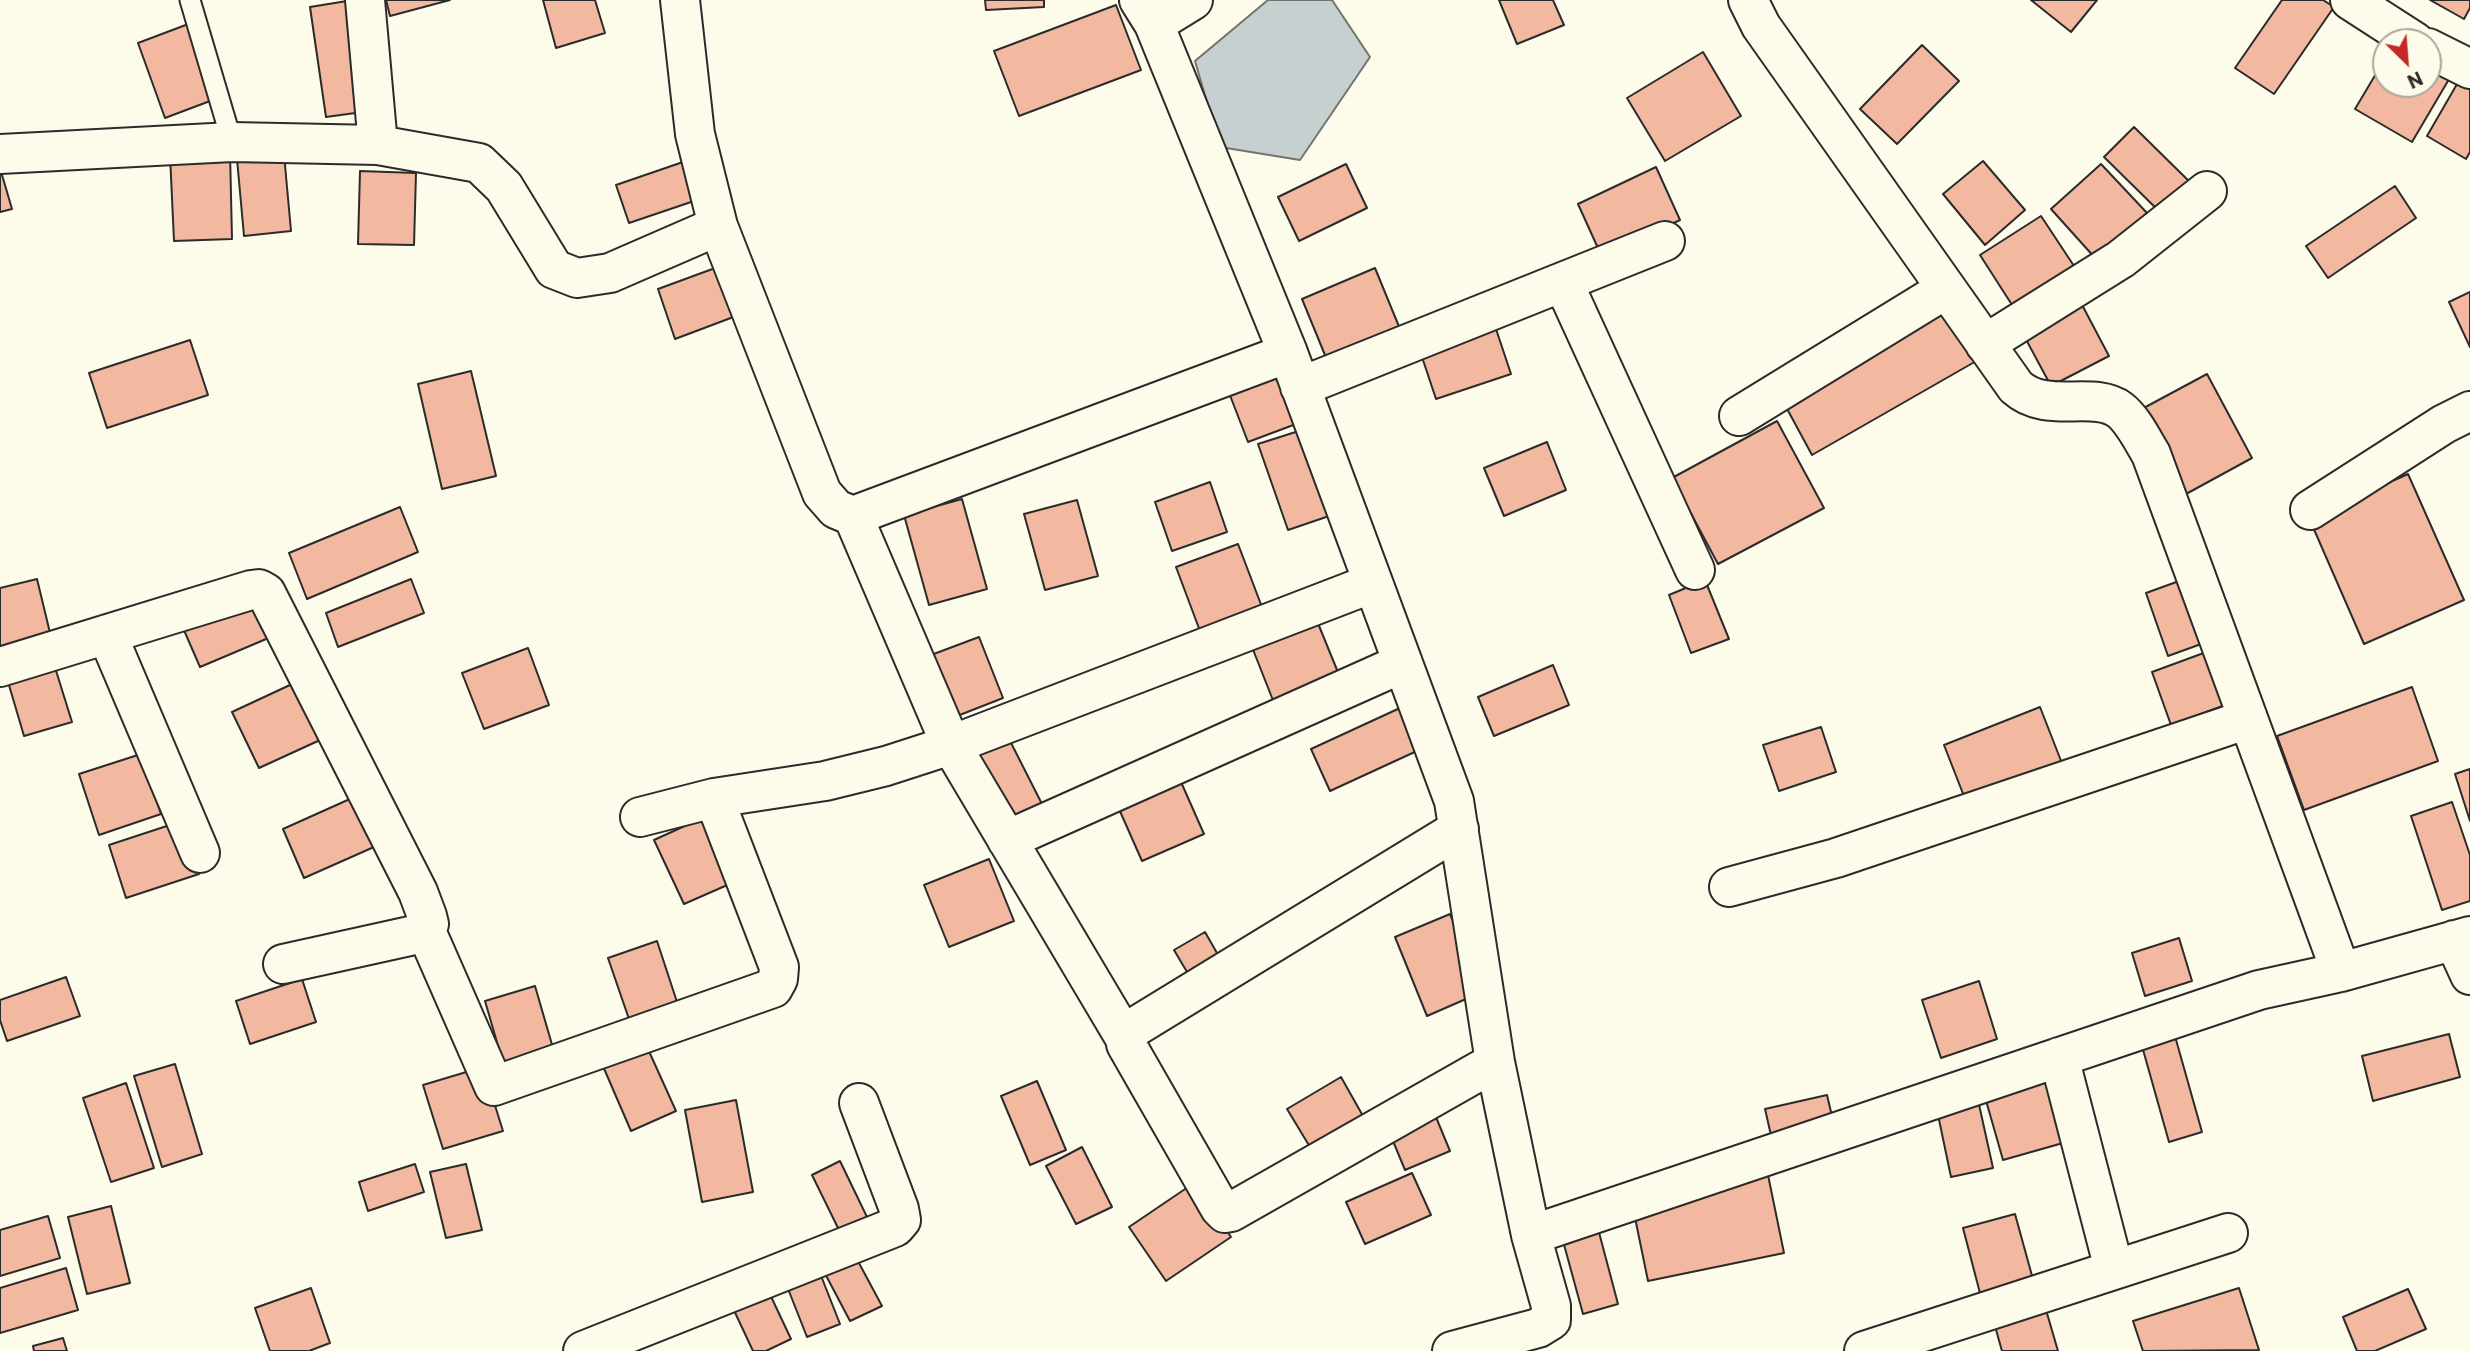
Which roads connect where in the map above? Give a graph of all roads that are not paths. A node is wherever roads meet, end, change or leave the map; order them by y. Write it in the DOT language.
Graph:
graph roads {
  1 [pos="190,0"];
  2 [pos="365,0"];
  3 [pos="680,0"];
  4 [pos="1194,0"];
  5 [pos="1748,0"];
  6 [pos="2350,0"];
  7 [pos="1147,12"];
  8 [pos="2393,28"];
  9 [pos="2442,55"];
  10 [pos="2470,69"];
  11 [pos="232,142"];
  12 [pos="378,145"];
  13 [pos="0,153"];
  14 [pos="2207,191"];
  15 [pos="718,226"];
  16 [pos="1665,241"];
  17 [pos="1563,282"];
  18 [pos="1947,289"];
  19 [pos="1985,344"];
  20 [pos="1294,370"];
  21 [pos="2470,411"];
  22 [pos="1739,416"];
  23 [pos="2310,510"];
  24 [pos="853,516"];
  25 [pos="1695,570"];
  26 [pos="1373,583"];
  27 [pos="107,634"];
  28 [pos="1403,663"];
  29 [pos="0,667"];
  30 [pos="2248,719"];
  31 [pos="951,745"];
  32 [pos="714,797"];
  33 [pos="640,817"];
  34 [pos="1459,828"];
  35 [pos="1007,840"];
  36 [pos="200,853"];
  37 [pos="1729,887"];
  38 [pos="426,931"];
  39 [pos="2462,938"];
  40 [pos="283,964"];
  41 [pos="2341,972"];
  42 [pos="2470,975"];
  43 [pos="1125,1038"];
  44 [pos="2059,1057"];
  45 [pos="1494,1062"];
  46 [pos="859,1103"];
  47 [pos="2228,1233"];
  48 [pos="1531,1235"];
  49 [pos="2115,1269"];
  50 [pos="583,1351"];
  51 [pos="1452,1351"];
  52 [pos="1864,1351"];
  1 -- 11 [label="lane"];
  2 -- 12 [label="street"];
  3 -- 15 [label="street"];
  4 -- 7 [label="street"];
  5 -- 18 [label="street"];
  6 -- 8 [label="street"];
  7 -- 20 [label="street"];
  9 -- 10 [label="street"];
  11 -- 12 [label="street"];
  11 -- 13 [label="street"];
  12 -- 15 [label="street"];
  14 -- 19 [label="street"];
  15 -- 24 [label="street"];
  16 -- 17 [label="street"];
  17 -- 20 [label="street"];
  17 -- 25 [label="street"];
  18 -- 19 [label="street"];
  18 -- 22 [label="street"];
  19 -- 30 [label="street"];
  20 -- 24 [label="street"];
  20 -- 26 [label="street"];
  21 -- 23 [label="street"];
  24 -- 31 [label="street"];
  26 -- 28 [label="street"];
  26 -- 31 [label="street"];
  27 -- 29 [label="street"];
  27 -- 36 [label="street"];
  27 -- 38 [label="street"];
  28 -- 34 [label="street"];
  28 -- 35 [label="street"];
  30 -- 37 [label="street"];
  30 -- 41 [label="street"];
  31 -- 32 [label="street"];
  31 -- 35 [label="street"];
  32 -- 33 [label="street"];
  32 -- 38 [label="street"];
  34 -- 43 [label="street"];
  34 -- 45 [label="street"];
  35 -- 43 [label="street"];
  38 -- 40 [label="street"];
  39 -- 41 [label="street"];
  39 -- 42 [label="street"];
  41 -- 44 [label="street"];
  43 -- 45 [label="street"];
  44 -- 48 [label="street"];
  44 -- 49 [label="street"];
  45 -- 48 [label="street"];
  46 -- 50 [label="street"];
  47 -- 49 [label="street"];
  48 -- 51 [label="street"];
  49 -- 52 [label="street"];
}
